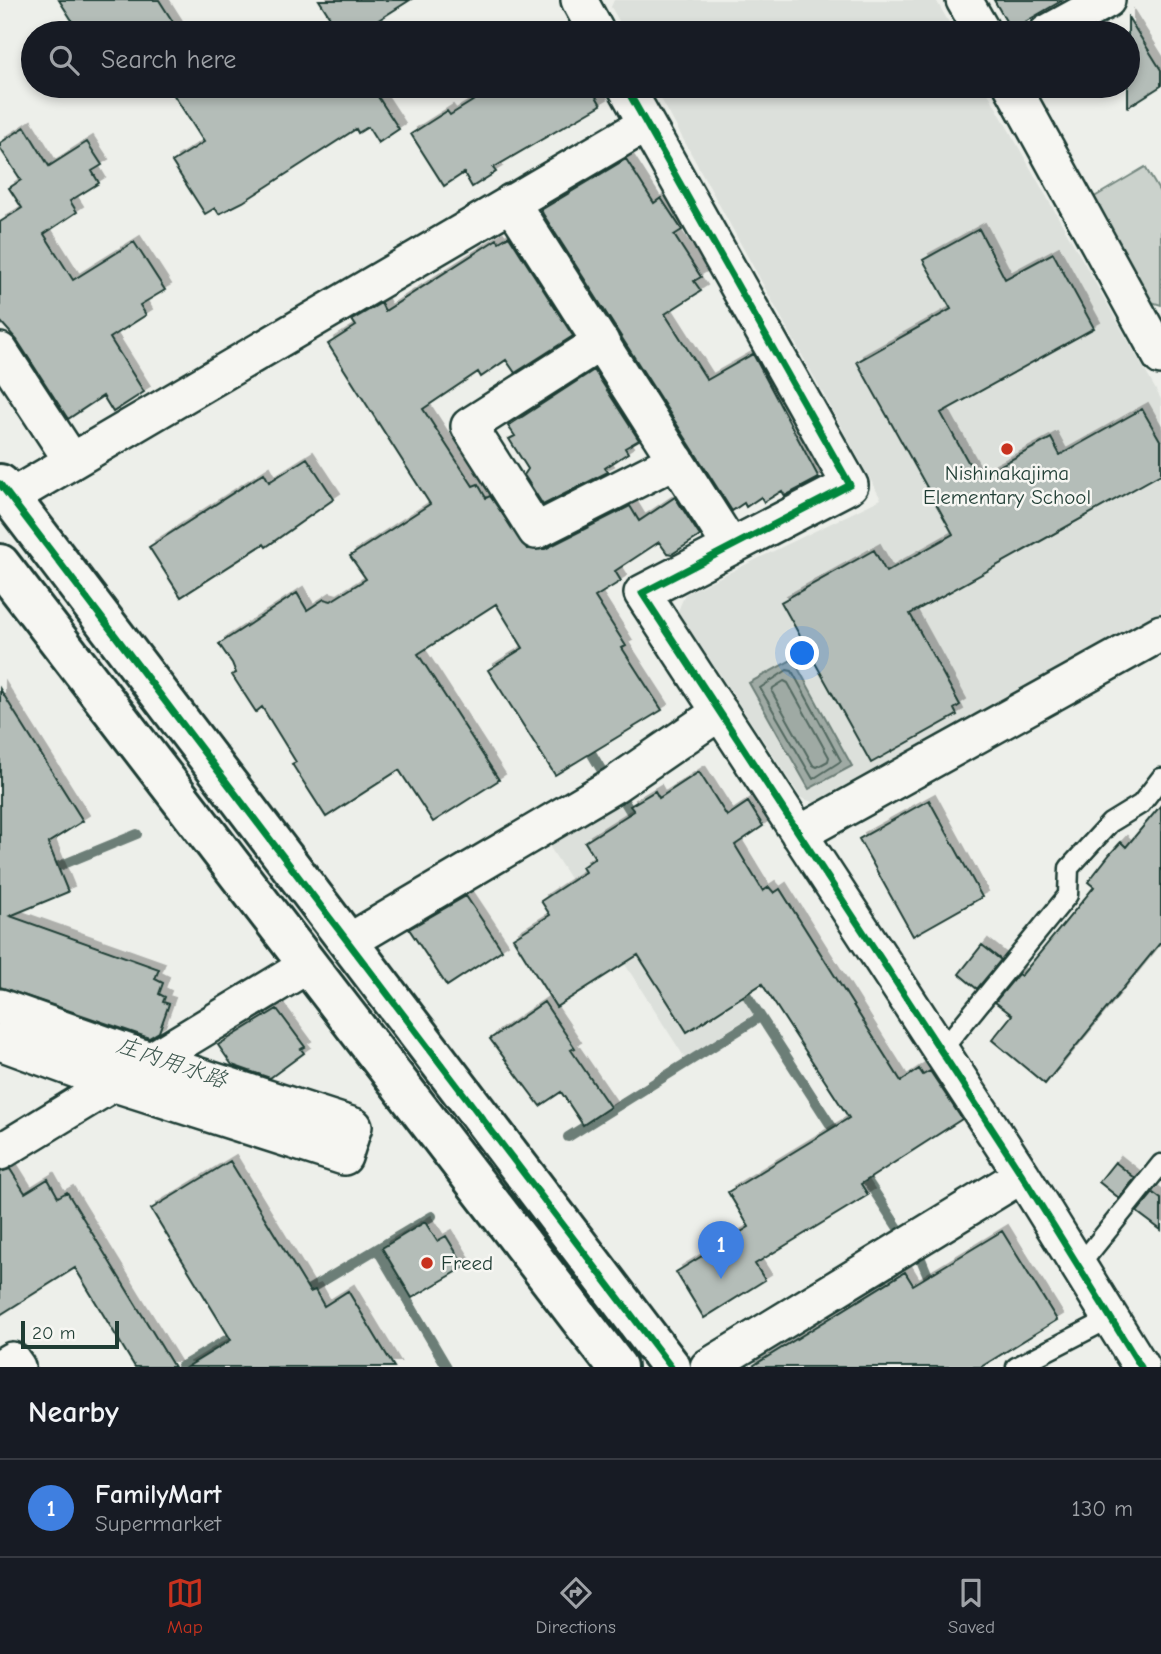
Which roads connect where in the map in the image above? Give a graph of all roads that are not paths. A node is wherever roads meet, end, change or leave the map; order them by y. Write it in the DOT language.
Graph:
graph roads {
  1 [pos="579,0"];
  2 [pos="964,0"];
  3 [pos="1107,0"];
  4 [pos="590,21"];
  5 [pos="976,21"];
  6 [pos="1069,21"];
  7 [pos="632,98"];
  8 [pos="1019,98"];
  9 [pos="646,124"];
  10 [pos="511,202"];
  11 [pos="601,342"];
  12 [pos="1158,345"];
  13 [pos="0,351"];
  14 [pos="676,460"];
  15 [pos="72,461"];
  16 [pos="5,491"];
  17 [pos="731,547"];
  18 [pos="0,564"];
  19 [pos="1161,633"];
  20 [pos="720,712"];
  21 [pos="1161,778"];
  22 [pos="799,834"];
  23 [pos="350,941"];
  24 [pos="308,965"];
  25 [pos="0,1007"];
  26 [pos="0,1042"];
  27 [pos="942,1051"];
  28 [pos="132,1071"];
  29 [pos="0,1152"];
  30 [pos="1161,1164"];
  31 [pos="1023,1175"];
  32 [pos="1079,1266"];
  33 [pos="1111,1318"];
  34 [pos="0,1367"];
  35 [pos="17,1367"];
  36 [pos="617,1367"];
  37 [pos="671,1367"];
  38 [pos="708,1367"];
  39 [pos="1016,1367"];
  40 [pos="1141,1367"];
  1 -- 4 [label="street"];
  2 -- 5 [label="street"];
  3 -- 6 [label="street"];
  7 -- 9 [label="street"];
  8 -- 12 [label="street"];
  9 -- 10 [label="street"];
  9 -- 17 [label="street"];
  10 -- 11 [label="street"];
  10 -- 15 [label="street"];
  11 -- 14 [label="street"];
  11 -- 14 [label="street"];
  13 -- 15 [label="street"];
  14 -- 17 [label="street"];
  15 -- 16 [label="street"];
  16 -- 23 [label="street"];
  17 -- 20 [label="street"];
  18 -- 24 [label="street"];
  19 -- 22 [label="street"];
  20 -- 22 [label="street"];
  20 -- 23 [label="street"];
  21 -- 27 [label="lane"];
  22 -- 27 [label="street"];
  23 -- 37 [label="street"];
  24 -- 28 [label="street"];
  24 -- 36 [label="street"];
  25 -- 28 [label="street"];
  26 -- 28 [label="street"];
  27 -- 31 [label="street"];
  28 -- 28 [label="street"];
  28 -- 29 [label="street"];
  30 -- 32 [label="lane"];
  31 -- 32 [label="street"];
  31 -- 38 [label="street"];
  32 -- 33 [label="street"];
  33 -- 39 [label="lane"];
  33 -- 40 [label="street"];
  34 -- 35 [label="street"];
}
